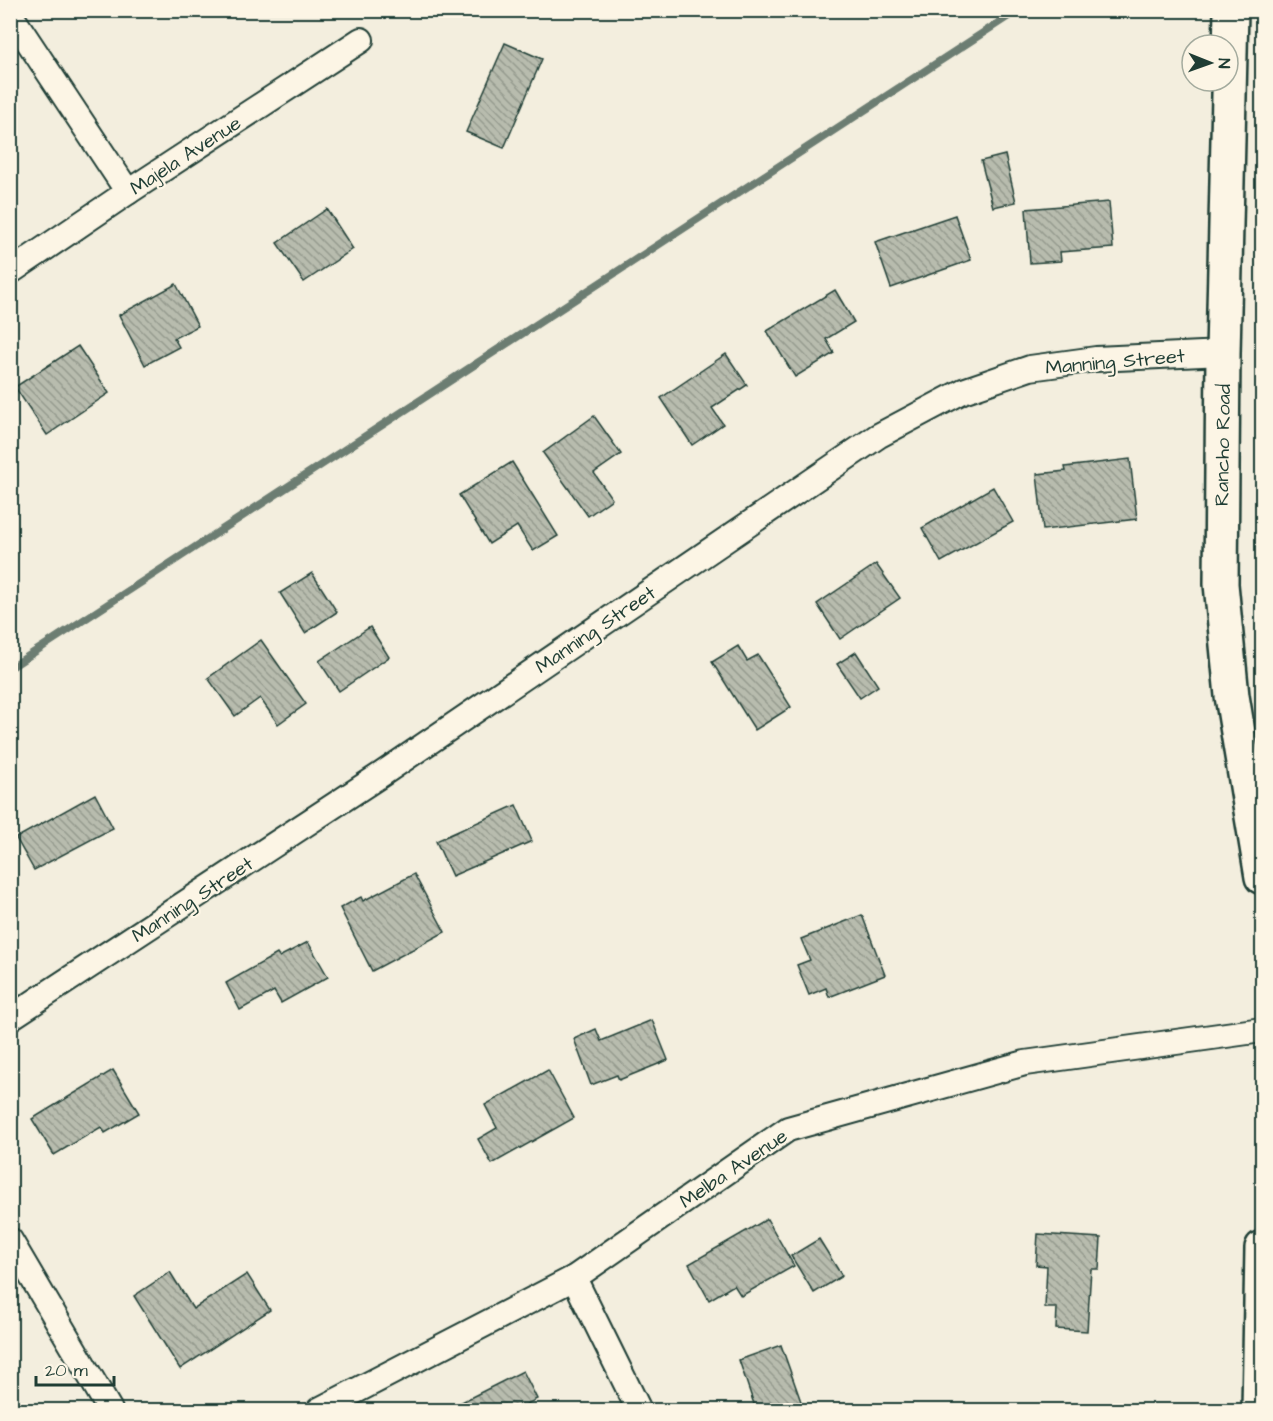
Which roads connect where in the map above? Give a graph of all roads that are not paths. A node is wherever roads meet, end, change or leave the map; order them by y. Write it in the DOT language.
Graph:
graph roads {
  1 [pos="1231,10"];
  2 [pos="10,15"];
  3 [pos="361,40"];
  4 [pos="128,192"];
  5 [pos="10,272"];
  6 [pos="1223,353"];
  7 [pos="1263,877"];
  8 [pos="10,1018"];
  9 [pos="1263,1030"];
  10 [pos="10,1240"];
  11 [pos="1263,1248"];
  12 [pos="574,1278"];
  13 [pos="110,1410"];
  14 [pos="320,1410"];
  15 [pos="639,1410"];
  16 [pos="1259,1410"];
  1 -- 6 [label="street, Rancho Road"];
  2 -- 4 [label="street"];
  3 -- 4 [label="street, Majela Avenue"];
  4 -- 5 [label="street, Majela Avenue"];
  6 -- 7 [label="street, Rancho Road"];
  6 -- 8 [label="street, Manning Street"];
  9 -- 12 [label="street, Melba Avenue"];
  10 -- 13 [label="street"];
  11 -- 16 [label="street"];
  12 -- 14 [label="street, Melba Avenue"];
  12 -- 15 [label="street"];
}
